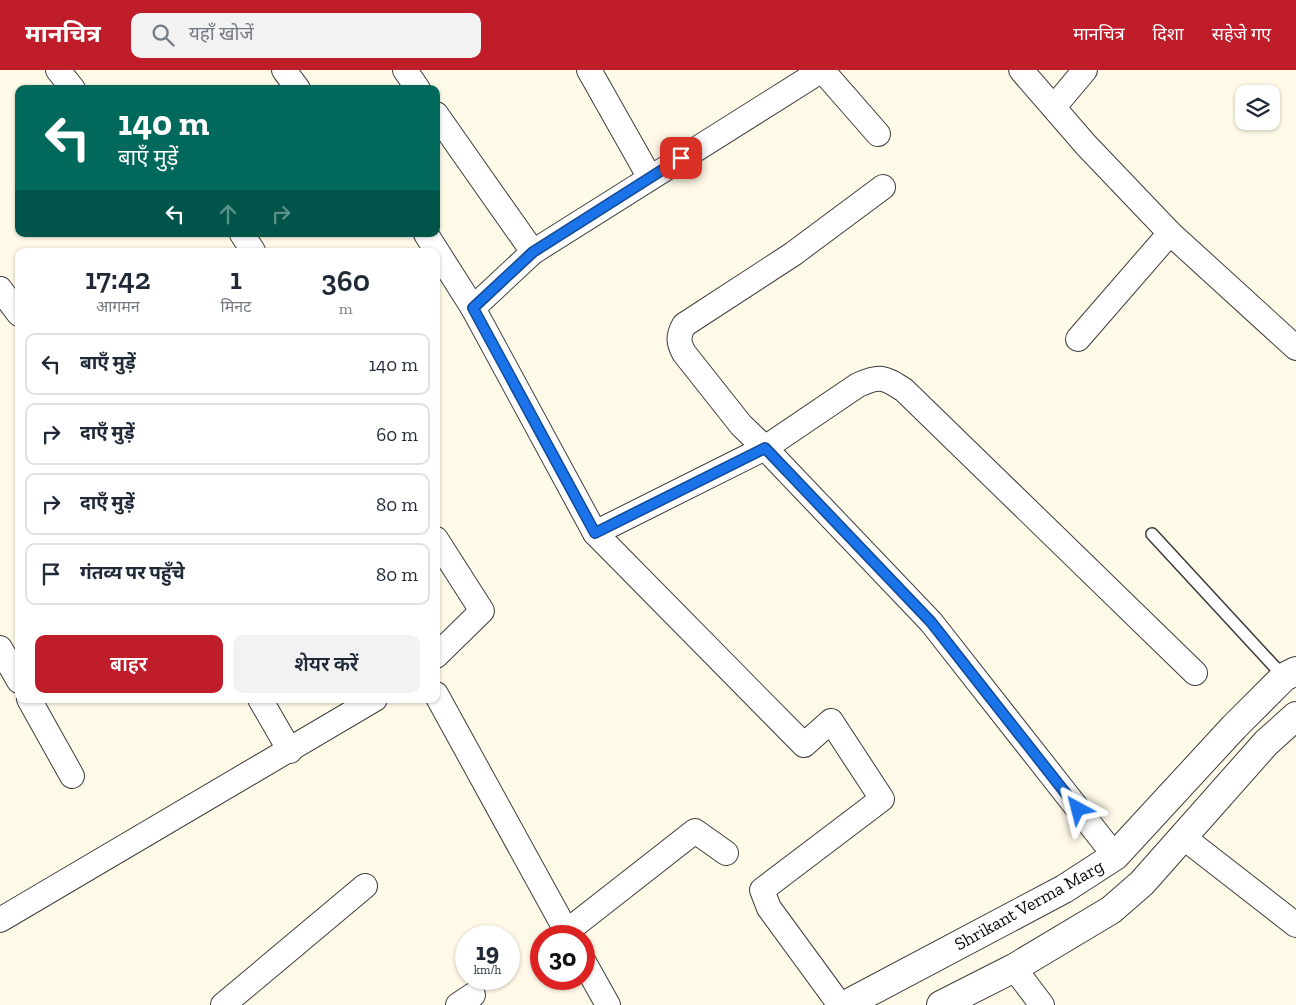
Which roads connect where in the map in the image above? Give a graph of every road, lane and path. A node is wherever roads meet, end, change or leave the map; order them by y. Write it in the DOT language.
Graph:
graph roads {
  1 [pos="58,70"];
  2 [pos="284,70"];
  3 [pos="405,70"];
  4 [pos="590,70"];
  5 [pos="822,70"];
  6 [pos="1021,70"];
  7 [pos="1085,70"];
  8 [pos="70,85"];
  9 [pos="295,85"];
  10 [pos="415,85"];
  11 [pos="1054,107"];
  12 [pos="440,120"];
  13 [pos="878,134"];
  14 [pos="650,178"];
  15 [pos="883,188"];
  16 [pos="1170,233"];
  17 [pos="244,237"];
  18 [pos="428,237"];
  19 [pos="251,248"];
  20 [pos="435,248"];
  21 [pos="533,252"];
  22 [pos="440,256"];
  23 [pos="0,289"];
  24 [pos="473,308"];
  25 [pos="15,309"];
  26 [pos="1078,339"];
  27 [pos="1296,348"];
  28 [pos="765,448"];
  29 [pos="595,533"];
  30 [pos="1152,534"];
  31 [pos="440,544"];
  32 [pos="0,648"];
  33 [pos="440,652"];
  34 [pos="1195,673"];
  35 [pos="15,674"];
  36 [pos="1290,674"];
  37 [pos="440,701"];
  38 [pos="31,703"];
  39 [pos="262,703"];
  40 [pos="368,703"];
  41 [pos="1296,716"];
  42 [pos="290,751"];
  43 [pos="72,776"];
  44 [pos="1183,837"];
  45 [pos="726,853"];
  46 [pos="1115,856"];
  47 [pos="365,886"];
  48 [pos="0,920"];
  49 [pos="563,925"];
  50 [pos="579,925"];
  51 [pos="1296,925"];
  52 [pos="1014,968"];
  53 [pos="595,982"];
  54 [pos="223,1005"];
  55 [pos="608,1005"];
  56 [pos="840,1005"];
  57 [pos="845,1005"];
  58 [pos="941,1005"];
  59 [pos="1042,1005"];
  1 -- 8 [label="street"];
  2 -- 9 [label="street"];
  3 -- 10 [label="street"];
  4 -- 14 [label="street"];
  5 -- 13 [label="street"];
  5 -- 14 [label="street"];
  6 -- 11 [label="street"];
  7 -- 11 [label="street"];
  11 -- 16 [label="street"];
  12 -- 21 [label="street"];
  14 -- 21 [label="street"];
  15 -- 28 [label="street"];
  16 -- 26 [label="street"];
  16 -- 27 [label="street"];
  17 -- 19 [label="street"];
  18 -- 20 [label="street"];
  21 -- 24 [label="street"];
  22 -- 24 [label="street"];
  23 -- 25 [label="street"];
  24 -- 29 [label="street"];
  28 -- 29 [label="street"];
  28 -- 34 [label="street"];
  28 -- 46 [label="street"];
  29 -- 56 [label="street"];
  30 -- 36 [label="lane"];
  31 -- 33 [label="street"];
  32 -- 35 [label="street"];
  36 -- 46 [label="street, Shrikant Verma Marg"];
  37 -- 49 [label="street"];
  38 -- 43 [label="street"];
  39 -- 42 [label="street"];
  40 -- 42 [label="street"];
  41 -- 44 [label="street"];
  42 -- 48 [label="street"];
  44 -- 51 [label="street"];
  44 -- 52 [label="street"];
  45 -- 50 [label="street"];
  46 -- 57 [label="street, Shrikant Verma Marg"];
  47 -- 54 [label="street"];
  52 -- 58 [label="street"];
  52 -- 59 [label="street"];
  53 -- 55 [label="street"];
}
